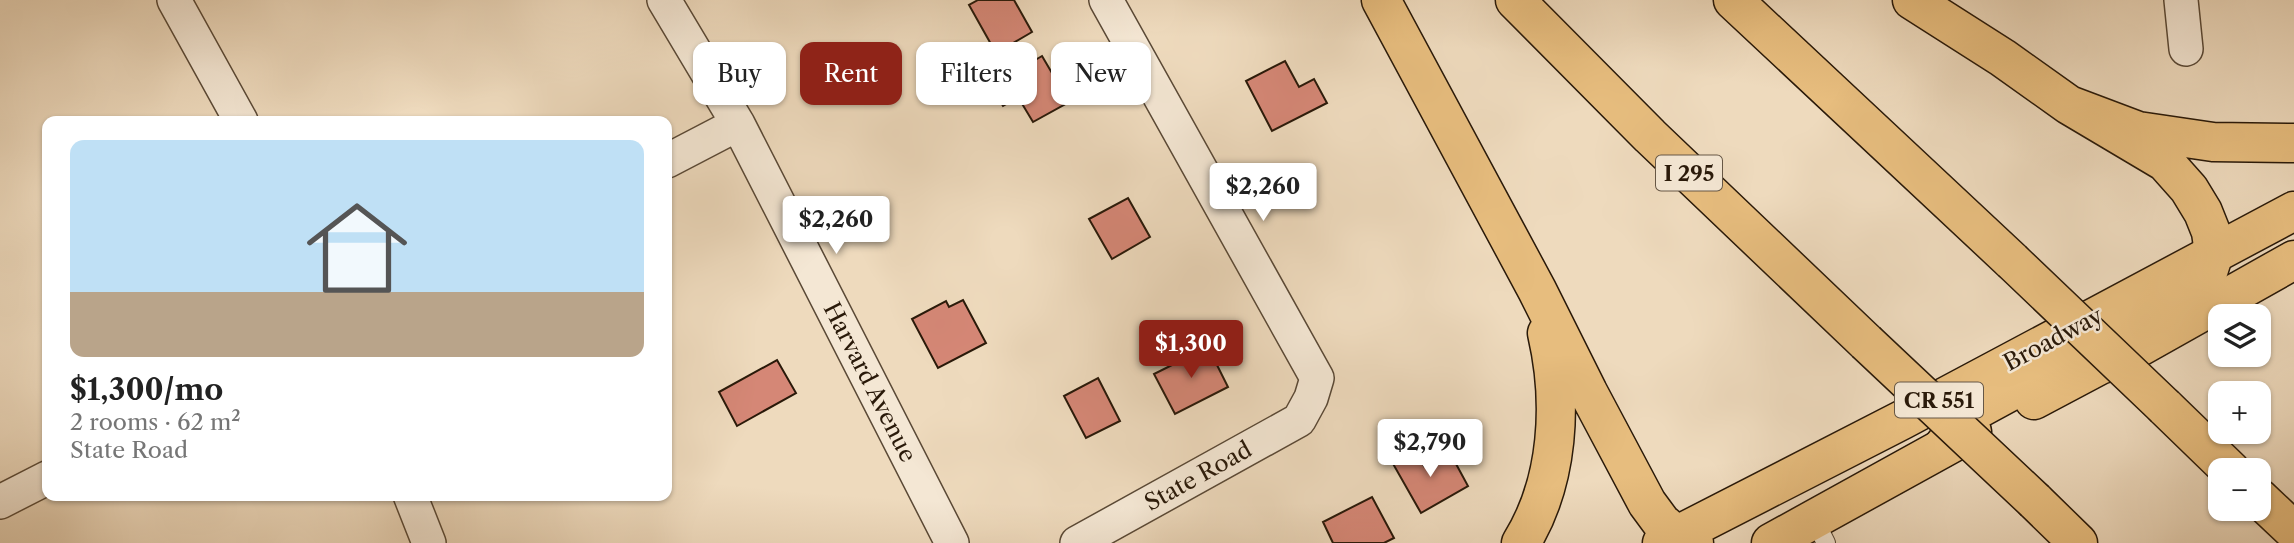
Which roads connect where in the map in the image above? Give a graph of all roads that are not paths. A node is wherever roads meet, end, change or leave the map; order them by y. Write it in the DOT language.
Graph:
graph roads {
  1 [pos="174,0"];
  2 [pos="664,0"];
  3 [pos="1106,0"];
  4 [pos="1381,0"];
  5 [pos="1514,0"];
  6 [pos="1733,0"];
  7 [pos="1912,0"];
  8 [pos="2181,0"];
  9 [pos="2186,49"];
  10 [pos="2069,105"];
  11 [pos="238,116"];
  12 [pos="738,124"];
  13 [pos="2294,143"];
  14 [pos="672,157"];
  15 [pos="2294,211"];
  16 [pos="2214,253"];
  17 [pos="2294,260"];
  18 [pos="1537,290"];
  19 [pos="1942,448"];
  20 [pos="2218,458"];
  21 [pos="42,481"];
  22 [pos="412,501"];
  23 [pos="0,502"];
  24 [pos="2271,509"];
  25 [pos="2294,531"];
  26 [pos="1820,532"];
  27 [pos="1677,540"];
  28 [pos="429,543"];
  29 [pos="952,543"];
  30 [pos="1077,543"];
  31 [pos="1521,543"];
  32 [pos="1772,543"];
  33 [pos="2078,543"];
  1 -- 11 [label="street"];
  2 -- 12 [label="street, Harvard Avenue"];
  3 -- 30 [label="street, State Road"];
  4 -- 18 [label="main road"];
  5 -- 33 [label="main road, I 295, bridge"];
  6 -- 20 [label="main road, bridge"];
  7 -- 10 [label="main road"];
  8 -- 9 [label="street"];
  10 -- 13 [label="main road"];
  10 -- 16 [label="main road"];
  12 -- 14 [label="street"];
  12 -- 29 [label="street, Harvard Avenue"];
  15 -- 16 [label="main road, Broadway / CR 551"];
  16 -- 19 [label="main road"];
  16 -- 27 [label="main road, Broadway / CR 551"];
  17 -- 19 [label="main road, Broadway / CR 551"];
  18 -- 27 [label="main road"];
  18 -- 31 [label="main road"];
  19 -- 26 [label="main road, Broadway / CR 551"];
  21 -- 23 [label="street"];
  22 -- 28 [label="street"];
  24 -- 25 [label="main road"];
  26 -- 32 [label="main road, Broadway / CR 551"];
}
